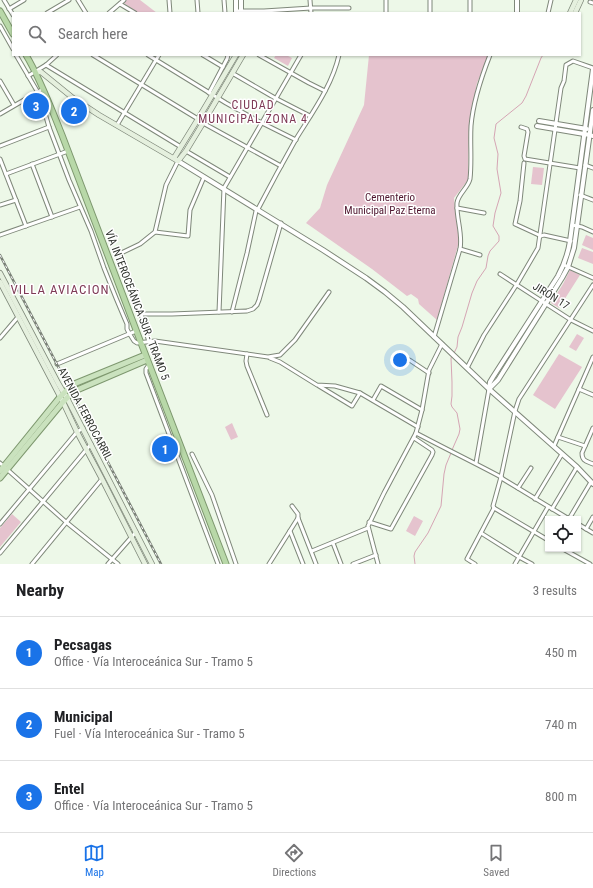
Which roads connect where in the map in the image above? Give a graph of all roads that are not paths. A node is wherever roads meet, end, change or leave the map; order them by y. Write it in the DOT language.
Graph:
graph roads {
  1 [pos="4,0"];
  2 [pos="24,0"];
  3 [pos="69,0"];
  4 [pos="78,0"];
  5 [pos="124,0"];
  6 [pos="169,0"];
  7 [pos="197,0"];
  8 [pos="224,0"];
  9 [pos="236,0"];
  10 [pos="241,0"];
  11 [pos="310,0"];
  12 [pos="386,0"];
  13 [pos="430,0"];
  14 [pos="470,0"];
  15 [pos="517,0"];
  16 [pos="551,0"];
  17 [pos="576,0"];
  18 [pos="581,0"];
  19 [pos="120,4"];
  20 [pos="311,8"];
  21 [pos="349,8"];
  22 [pos="9,9"];
  23 [pos="0,11"];
  24 [pos="49,12"];
  25 [pos="85,12"];
  26 [pos="110,12"];
  27 [pos="133,12"];
  28 [pos="170,12"];
  29 [pos="198,12"];
  30 [pos="225,12"];
  31 [pos="239,12"];
  32 [pos="311,12"];
  33 [pos="386,12"];
  34 [pos="430,12"];
  35 [pos="470,12"];
  36 [pos="517,12"];
  37 [pos="548,12"];
  38 [pos="570,12"];
  39 [pos="575,12"];
  40 [pos="12,14"];
  41 [pos="0,27"];
  42 [pos="12,31"];
  43 [pos="12,47"];
  44 [pos="17,56"];
  45 [pos="27,56"];
  46 [pos="56,56"];
  47 [pos="95,56"];
  48 [pos="150,56"];
  49 [pos="158,56"];
  50 [pos="205,56"];
  51 [pos="228,56"];
  52 [pos="235,56"];
  53 [pos="242,56"];
  54 [pos="261,56"];
  55 [pos="300,56"];
  56 [pos="339,56"];
  57 [pos="490,56"];
  58 [pos="156,60"];
  59 [pos="46,65"];
  60 [pos="223,67"];
  61 [pos="593,68"];
  62 [pos="36,72"];
  63 [pos="291,73"];
  64 [pos="232,74"];
  65 [pos="28,76"];
  66 [pos="0,82"];
  67 [pos="141,85"];
  68 [pos="43,89"];
  69 [pos="325,91"];
  70 [pos="38,92"];
  71 [pos="210,94"];
  72 [pos="218,98"];
  73 [pos="275,98"];
  74 [pos="14,105"];
  75 [pos="593,110"];
  76 [pos="124,113"];
  77 [pos="0,114"];
  78 [pos="310,116"];
  79 [pos="198,120"];
  80 [pos="539,121"];
  81 [pos="203,123"];
  82 [pos="261,123"];
  83 [pos="556,123"];
  84 [pos="117,125"];
  85 [pos="521,126"];
  86 [pos="536,126"];
  87 [pos="49,127"];
  88 [pos="585,128"];
  89 [pos="556,129"];
  90 [pos="592,130"];
  91 [pos="589,135"];
  92 [pos="296,140"];
  93 [pos="0,146"];
  94 [pos="181,147"];
  95 [pos="248,148"];
  96 [pos="186,150"];
  97 [pos="68,151"];
  98 [pos="59,154"];
  99 [pos="0,159"];
  100 [pos="176,159"];
  101 [pos="524,163"];
  102 [pos="551,163"];
  103 [pos="32,164"];
  104 [pos="586,165"];
  105 [pos="281,166"];
  106 [pos="580,168"];
  107 [pos="593,168"];
  108 [pos="6,174"];
  109 [pos="204,176"];
  110 [pos="230,177"];
  111 [pos="224,188"];
  112 [pos="576,194"];
  113 [pos="582,195"];
  114 [pos="16,200"];
  115 [pos="593,200"];
  116 [pos="0,205"];
  117 [pos="80,207"];
  118 [pos="457,208"];
  119 [pos="258,209"];
  120 [pos="484,213"];
  121 [pos="52,217"];
  122 [pos="281,224"];
  123 [pos="575,225"];
  124 [pos="26,226"];
  125 [pos="155,232"];
  126 [pos="593,232"];
  127 [pos="0,235"];
  128 [pos="541,236"];
  129 [pos="573,242"];
  130 [pos="460,249"];
  131 [pos="480,255"];
  132 [pos="566,266"];
  133 [pos="0,273"];
  134 [pos="500,274"];
  135 [pos="593,278"];
  136 [pos="0,282"];
  137 [pos="517,284"];
  138 [pos="593,285"];
  139 [pos="330,292"];
  140 [pos="544,302"];
  141 [pos="219,312"];
  142 [pos="232,312"];
  143 [pos="141,314"];
  144 [pos="18,317"];
  145 [pos="571,320"];
  146 [pos="136,330"];
  147 [pos="593,331"];
  148 [pos="129,333"];
  149 [pos="434,336"];
  150 [pos="0,338"];
  151 [pos="516,340"];
  152 [pos="149,342"];
  153 [pos="140,343"];
  154 [pos="442,344"];
  155 [pos="521,344"];
  156 [pos="247,354"];
  157 [pos="398,354"];
  158 [pos="268,357"];
  159 [pos="593,357"];
  160 [pos="147,360"];
  161 [pos="57,364"];
  162 [pos="467,368"];
  163 [pos="429,373"];
  164 [pos="317,385"];
  165 [pos="489,389"];
  166 [pos="579,390"];
  167 [pos="360,393"];
  168 [pos="593,395"];
  169 [pos="63,398"];
  170 [pos="373,400"];
  171 [pos="422,410"];
  172 [pos="515,411"];
  173 [pos="267,415"];
  174 [pos="418,426"];
  175 [pos="82,428"];
  176 [pos="593,428"];
  177 [pos="77,432"];
  178 [pos="416,433"];
  179 [pos="558,437"];
  180 [pos="414,438"];
  181 [pos="91,444"];
  182 [pos="554,446"];
  183 [pos="585,446"];
  184 [pos="87,449"];
  185 [pos="192,454"];
  186 [pos="562,454"];
  187 [pos="476,463"];
  188 [pos="593,464"];
  189 [pos="3,467"];
  190 [pos="577,467"];
  191 [pos="531,468"];
  192 [pos="107,475"];
  193 [pos="501,477"];
  194 [pos="0,478"];
  195 [pos="102,479"];
  196 [pos="592,483"];
  197 [pos="518,488"];
  198 [pos="29,489"];
  199 [pos="535,499"];
  200 [pos="43,501"];
  201 [pos="292,506"];
  202 [pos="548,507"];
  203 [pos="494,508"];
  204 [pos="552,509"];
  205 [pos="564,516"];
  206 [pos="571,516"];
  207 [pos="593,517"];
  208 [pos="298,518"];
  209 [pos="66,522"];
  210 [pos="369,522"];
  211 [pos="0,524"];
  212 [pos="581,526"];
  213 [pos="368,528"];
  214 [pos="586,529"];
  215 [pos="290,531"];
  216 [pos="136,532"];
  217 [pos="534,532"];
  218 [pos="482,533"];
  219 [pos="593,533"];
  220 [pos="131,537"];
  221 [pos="545,538"];
  222 [pos="333,543"];
  223 [pos="312,551"];
  224 [pos="568,552"];
  225 [pos="0,553"];
  226 [pos="376,555"];
  227 [pos="519,557"];
  228 [pos="112,559"];
  229 [pos="593,560"];
  230 [pos="32,564"];
  231 [pos="108,564"];
  232 [pos="118,564"];
  233 [pos="145,564"];
  234 [pos="152,564"];
  235 [pos="218,564"];
  236 [pos="226,564"];
  237 [pos="236,564"];
  238 [pos="269,564"];
  239 [pos="302,564"];
  240 [pos="316,564"];
  241 [pos="341,564"];
  242 [pos="353,564"];
  243 [pos="378,564"];
  244 [pos="476,564"];
  245 [pos="515,564"];
  246 [pos="532,564"];
  247 [pos="590,564"];
  1 -- 22 [label="street"];
  2 -- 22 [label="street"];
  3 -- 24 [label="street"];
  4 -- 25 [label="street"];
  5 -- 19 [label="street"];
  6 -- 28 [label="street"];
  7 -- 29 [label="street"];
  8 -- 30 [label="street"];
  9 -- 31 [label="street"];
  10 -- 31 [label="street"];
  11 -- 20 [label="street"];
  12 -- 33 [label="street"];
  13 -- 34 [label="street"];
  14 -- 35 [label="street"];
  15 -- 36 [label="street"];
  16 -- 37 [label="street"];
  17 -- 38 [label="main road"];
  18 -- 39 [label="main road"];
  19 -- 26 [label="street"];
  19 -- 27 [label="street"];
  20 -- 21 [label="street"];
  20 -- 31 [label="street"];
  20 -- 32 [label="street"];
  22 -- 40 [label="street"];
  23 -- 42 [label="highway"];
  41 -- 43 [label="street"];
  44 -- 65 [label="street"];
  45 -- 62 [label="highway, VÍA INTEROCEÁNICA SUR - TRAMO 5"];
  46 -- 59 [label="street"];
  47 -- 67 [label="street"];
  48 -- 58 [label="street"];
  49 -- 58 [label="street"];
  50 -- 60 [label="street"];
  51 -- 60 [label="street"];
  52 -- 71 [label="main road"];
  53 -- 64 [label="main road"];
  54 -- 63 [label="street"];
  55 -- 63 [label="street"];
  56 -- 69 [label="street"];
  57 -- 118 [label="street"];
  58 -- 67 [label="street"];
  58 -- 71 [label="street"];
  59 -- 62 [label="street"];
  59 -- 76 [label="street"];
  60 -- 71 [label="street"];
  61 -- 83 [label="street"];
  61 -- 88 [label="street"];
  62 -- 65 [label="street"];
  62 -- 68 [label="highway, VÍA INTEROCEÁNICA SUR - TRAMO 5"];
  62 -- 84 [label="main road"];
  63 -- 69 [label="street"];
  63 -- 73 [label="street"];
  64 -- 72 [label="main road"];
  64 -- 73 [label="street"];
  65 -- 70 [label="street"];
  66 -- 74 [label="street"];
  67 -- 76 [label="street"];
  67 -- 79 [label="street"];
  68 -- 70 [label="street"];
  68 -- 97 [label="highway, VÍA INTEROCEÁNICA SUR - TRAMO 5"];
  69 -- 78 [label="street"];
  70 -- 74 [label="street"];
  70 -- 87 [label="street"];
  71 -- 72 [label="street"];
  71 -- 79 [label="main road"];
  72 -- 81 [label="main road"];
  72 -- 82 [label="street"];
  73 -- 78 [label="street"];
  73 -- 82 [label="street"];
  74 -- 77 [label="street"];
  75 -- 90 [label="street"];
  76 -- 84 [label="street"];
  76 -- 94 [label="street"];
  78 -- 92 [label="street"];
  79 -- 94 [label="main road"];
  80 -- 83 [label="street"];
  80 -- 86 [label="street"];
  81 -- 95 [label="street"];
  81 -- 96 [label="main road"];
  82 -- 92 [label="street"];
  82 -- 95 [label="street"];
  83 -- 88 [label="street"];
  83 -- 89 [label="street"];
  84 -- 100 [label="main road"];
  85 -- 102 [label="street"];
  86 -- 89 [label="street"];
  87 -- 93 [label="street"];
  87 -- 98 [label="street"];
  88 -- 90 [label="street"];
  88 -- 91 [label="street"];
  89 -- 91 [label="street"];
  89 -- 102 [label="street"];
  90 -- 91 [label="street"];
  91 -- 104 [label="street"];
  91 -- 106 [label="street"];
  92 -- 105 [label="street"];
  94 -- 100 [label="main road"];
  95 -- 105 [label="street"];
  95 -- 110 [label="street"];
  96 -- 100 [label="main road"];
  96 -- 110 [label="street"];
  97 -- 98 [label="street"];
  97 -- 146 [label="highway, VÍA INTEROCEÁNICA SUR - TRAMO 5"];
  98 -- 103 [label="street"];
  98 -- 117 [label="street"];
  99 -- 108 [label="street"];
  100 -- 109 [label="street"];
  100 -- 125 [label="street"];
  101 -- 128 [label="street"];
  102 -- 106 [label="street"];
  102 -- 128 [label="street"];
  103 -- 108 [label="street"];
  103 -- 121 [label="street"];
  104 -- 107 [label="street"];
  104 -- 113 [label="street"];
  105 -- 119 [label="street"];
  106 -- 112 [label="street"];
  108 -- 114 [label="street"];
  109 -- 111 [label="street"];
  109 -- 125 [label="street"];
  110 -- 111 [label="street"];
  111 -- 119 [label="street"];
  111 -- 141 [label="street"];
  112 -- 113 [label="street"];
  112 -- 123 [label="street"];
  113 -- 115 [label="street"];
  113 -- 123 [label="street"];
  114 -- 116 [label="street"];
  114 -- 124 [label="street"];
  117 -- 121 [label="street"];
  117 -- 148 [label="street"];
  118 -- 120 [label="street"];
  118 -- 130 [label="street"];
  119 -- 122 [label="street"];
  119 -- 142 [label="street"];
  121 -- 124 [label="street"];
  122 -- 142 [label="street"];
  122 -- 149 [label="street"];
  123 -- 126 [label="street"];
  123 -- 129 [label="street"];
  124 -- 127 [label="street"];
  125 -- 143 [label="street"];
  128 -- 129 [label="street"];
  128 -- 137 [label="street"];
  129 -- 132 [label="street"];
  130 -- 131 [label="street"];
  130 -- 149 [label="street"];
  132 -- 135 [label="street"];
  132 -- 140 [label="street"];
  133 -- 169 [label="main road, AVENIDA FERROCARRIL"];
  134 -- 137 [label="street, JIRÓN 17"];
  136 -- 144 [label="main road, AVENIDA FERROCARRIL"];
  137 -- 140 [label="street, JIRÓN 17"];
  137 -- 162 [label="street"];
  138 -- 145 [label="street"];
  139 -- 158 [label="street"];
  140 -- 145 [label="street, JIRÓN 17"];
  140 -- 151 [label="street"];
  140 -- 155 [label="street"];
  141 -- 142 [label="street"];
  141 -- 143 [label="street"];
  143 -- 152 [label="street"];
  144 -- 150 [label="street"];
  144 -- 169 [label="main road, AVENIDA FERROCARRIL"];
  145 -- 147 [label="street, JIRÓN 17"];
  145 -- 172 [label="street"];
  146 -- 148 [label="street"];
  146 -- 153 [label="highway, VÍA INTEROCEÁNICA SUR - TRAMO 5"];
  148 -- 153 [label="street"];
  148 -- 161 [label="street"];
  149 -- 154 [label="street"];
  151 -- 155 [label="street"];
  151 -- 165 [label="street"];
  152 -- 153 [label="street"];
  152 -- 156 [label="street"];
  153 -- 160 [label="highway, VÍA INTEROCEÁNICA SUR - TRAMO 5"];
  154 -- 162 [label="street"];
  154 -- 163 [label="street"];
  155 -- 165 [label="street"];
  156 -- 158 [label="street"];
  156 -- 173 [label="street"];
  157 -- 163 [label="street"];
  158 -- 164 [label="street"];
  159 -- 166 [label="street"];
  160 -- 169 [label="main road"];
  160 -- 235 [label="street"];
  160 -- 236 [label="highway, VÍA INTEROCEÁNICA SUR - TRAMO 5"];
  162 -- 165 [label="street"];
  163 -- 171 [label="street"];
  164 -- 167 [label="street"];
  164 -- 167 [label="street"];
  165 -- 172 [label="street"];
  165 -- 187 [label="street"];
  166 -- 168 [label="street"];
  166 -- 179 [label="street"];
  167 -- 170 [label="street"];
  169 -- 175 [label="main road, AVENIDA FERROCARRIL"];
  169 -- 177 [label="main road, AVENIDA FERROCARRIL"];
  169 -- 189 [label="main road"];
  170 -- 171 [label="street"];
  170 -- 174 [label="street"];
  171 -- 174 [label="street"];
  172 -- 182 [label="street"];
  172 -- 193 [label="street"];
  174 -- 178 [label="street"];
  175 -- 177 [label="street"];
  175 -- 181 [label="main road, AVENIDA FERROCARRIL"];
  176 -- 183 [label="street"];
  177 -- 184 [label="main road, AVENIDA FERROCARRIL"];
  177 -- 198 [label="street"];
  178 -- 180 [label="street"];
  178 -- 187 [label="street"];
  179 -- 182 [label="street"];
  179 -- 183 [label="street"];
  180 -- 210 [label="street"];
  180 -- 210 [label="street"];
  181 -- 184 [label="street"];
  181 -- 192 [label="main road, AVENIDA FERROCARRIL"];
  182 -- 186 [label="street"];
  183 -- 188 [label="street"];
  184 -- 195 [label="main road, AVENIDA FERROCARRIL"];
  184 -- 200 [label="street"];
  185 -- 237 [label="street"];
  186 -- 190 [label="street"];
  186 -- 199 [label="street"];
  187 -- 193 [label="street"];
  189 -- 194 [label="main road"];
  189 -- 198 [label="street"];
  190 -- 196 [label="street"];
  190 -- 204 [label="street"];
  191 -- 197 [label="street"];
  192 -- 195 [label="street"];
  192 -- 216 [label="main road, AVENIDA FERROCARRIL"];
  193 -- 197 [label="street"];
  193 -- 203 [label="street"];
  195 -- 209 [label="street"];
  195 -- 220 [label="main road, AVENIDA FERROCARRIL"];
  196 -- 206 [label="street"];
  197 -- 199 [label="street"];
  198 -- 200 [label="street"];
  198 -- 211 [label="street"];
  199 -- 202 [label="street"];
  200 -- 209 [label="street"];
  200 -- 225 [label="street"];
  201 -- 208 [label="street"];
  202 -- 204 [label="street"];
  202 -- 217 [label="street"];
  203 -- 217 [label="street"];
  203 -- 218 [label="street"];
  204 -- 205 [label="street"];
  207 -- 214 [label="street"];
  208 -- 215 [label="street"];
  208 -- 223 [label="street"];
  209 -- 228 [label="street"];
  209 -- 230 [label="street"];
  210 -- 213 [label="street"];
  212 -- 214 [label="street"];
  213 -- 222 [label="street"];
  213 -- 226 [label="street"];
  214 -- 219 [label="street"];
  215 -- 238 [label="street"];
  215 -- 239 [label="street"];
  216 -- 220 [label="street"];
  216 -- 234 [label="main road, AVENIDA FERROCARRIL"];
  217 -- 221 [label="street"];
  217 -- 227 [label="street"];
  218 -- 227 [label="street"];
  218 -- 244 [label="street"];
  220 -- 228 [label="street"];
  220 -- 233 [label="main road, AVENIDA FERROCARRIL"];
  222 -- 223 [label="street"];
  222 -- 241 [label="street"];
  223 -- 240 [label="street"];
  224 -- 247 [label="street"];
  226 -- 242 [label="street"];
  226 -- 243 [label="street"];
  227 -- 245 [label="street"];
  227 -- 246 [label="street"];
  228 -- 231 [label="street"];
  228 -- 232 [label="street"];
  229 -- 247 [label="street"];
}
